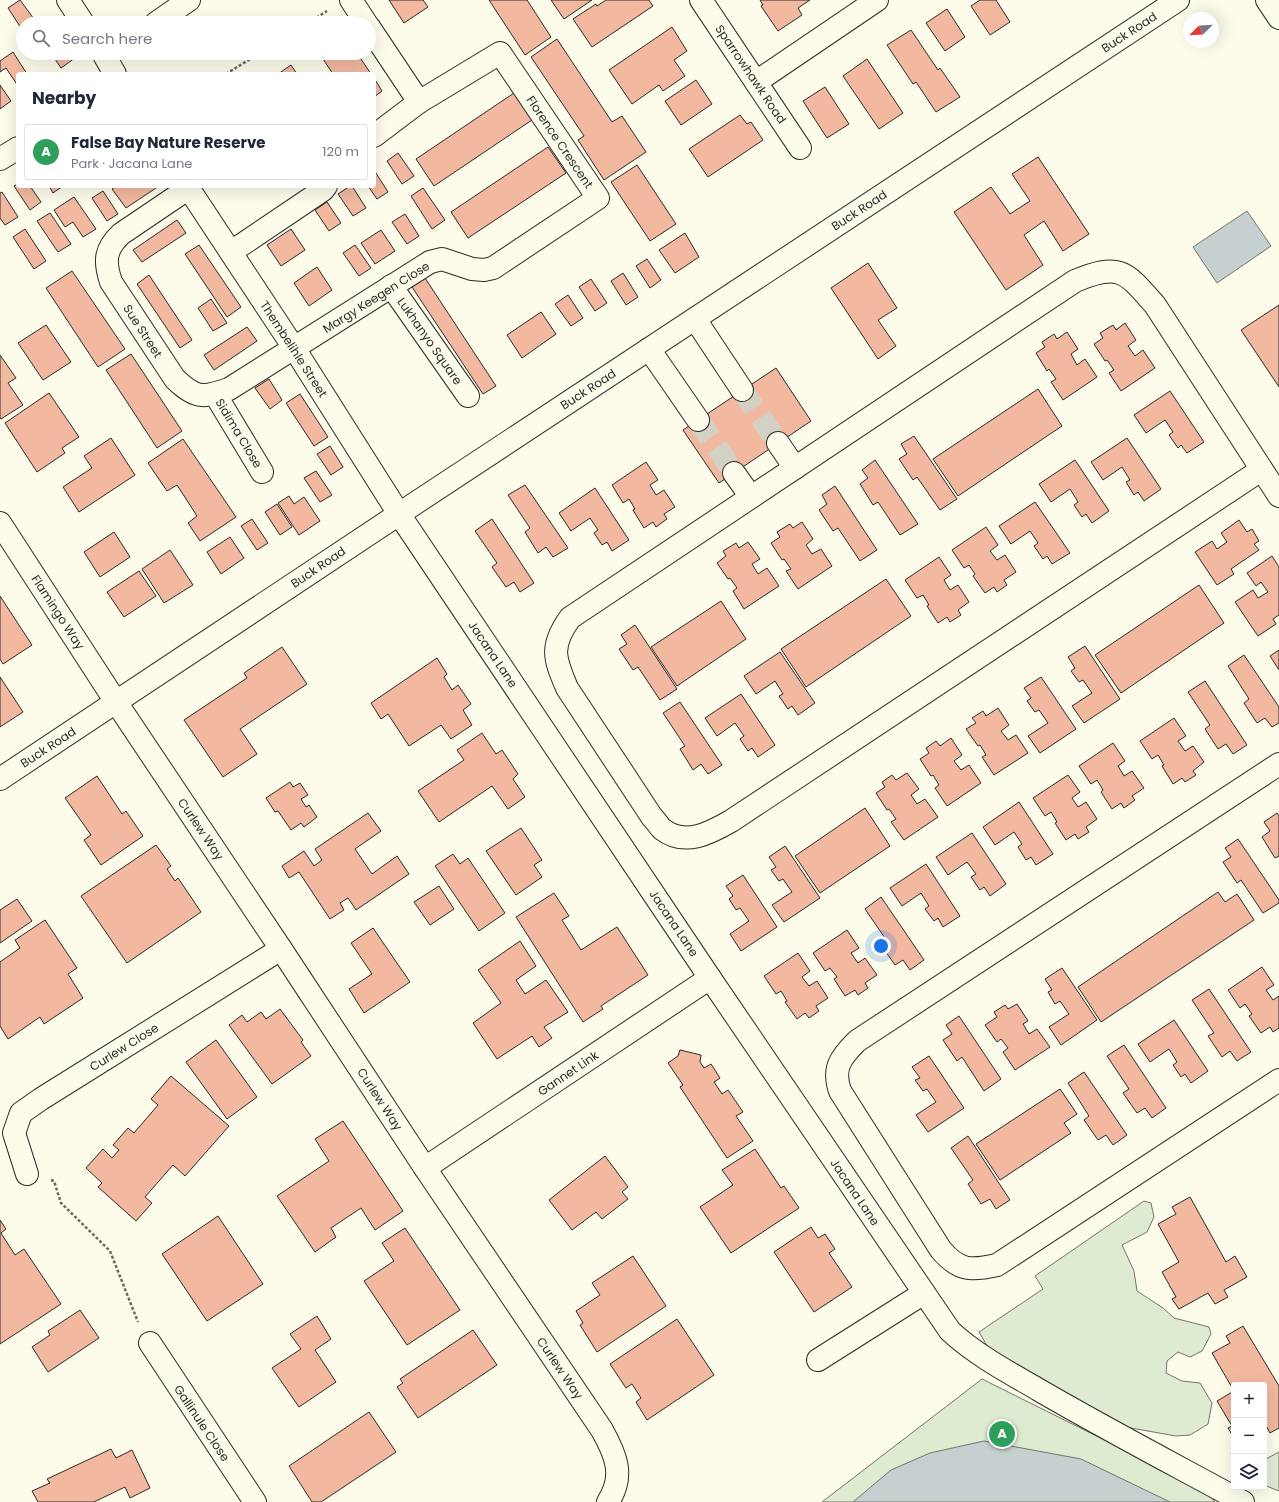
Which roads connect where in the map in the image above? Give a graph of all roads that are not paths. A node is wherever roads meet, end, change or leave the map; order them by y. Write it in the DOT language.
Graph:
graph roads {
  1 [pos="68,0"];
  2 [pos="189,0"];
  3 [pos="351,0"];
  4 [pos="701,0"];
  5 [pos="877,0"];
  6 [pos="1178,0"];
  7 [pos="1267,0"];
  8 [pos="78,16"];
  9 [pos="166,16"];
  10 [pos="361,16"];
  11 [pos="1279,18"];
  12 [pos="376,38"];
  13 [pos="756,82"];
  14 [pos="419,102"];
  15 [pos="376,134"];
  16 [pos="800,148"];
  17 [pos="16,149"];
  18 [pos="0,159"];
  19 [pos="187,188"];
  20 [pos="189,188"];
  21 [pos="324,188"];
  22 [pos="231,252"];
  23 [pos="484,270"];
  24 [pos="391,286"];
  25 [pos="694,319"];
  26 [pos="294,348"];
  27 [pos="649,349"];
  28 [pos="742,390"];
  29 [pos="215,394"];
  30 [pos="468,396"];
  31 [pos="698,420"];
  32 [pos="778,443"];
  33 [pos="795,468"];
  34 [pos="1261,470"];
  35 [pos="262,472"];
  36 [pos="734,473"];
  37 [pos="1279,496"];
  38 [pos="751,497"];
  39 [pos="399,514"];
  40 [pos="0,524"];
  41 [pos="116,702"];
  42 [pos="1279,764"];
  43 [pos="0,779"];
  44 [pos="281,949"];
  45 [pos="710,978"];
  46 [pos="1279,1080"];
  47 [pos="426,1168"];
  48 [pos="27,1174"];
  49 [pos="924,1293"];
  50 [pos="150,1343"];
  51 [pos="818,1360"];
  52 [pos="255,1502"];
  53 [pos="608,1502"];
  54 [pos="1243,1502"];
  1 -- 8 [label="street"];
  2 -- 9 [label="street"];
  3 -- 10 [label="street"];
  4 -- 13 [label="street, Sparrowhawk Road"];
  5 -- 13 [label="street"];
  6 -- 25 [label="street, Buck Road"];
  7 -- 11 [label="street"];
  12 -- 14 [label="street"];
  13 -- 16 [label="street, Sparrowhawk Road"];
  14 -- 15 [label="street"];
  14 -- 23 [label="street, Florence Crescent"];
  17 -- 18 [label="street"];
  19 -- 29 [label="street, Sue Street"];
  20 -- 22 [label="street, Thembelihle Street"];
  21 -- 22 [label="street"];
  22 -- 26 [label="street, Thembelihle Street"];
  23 -- 24 [label="street, Margy Keegen Close"];
  24 -- 26 [label="street, Margy Keegen Close"];
  24 -- 30 [label="street, Lukhanyo Square"];
  25 -- 27 [label="street, Buck Road"];
  25 -- 28 [label="street"];
  26 -- 29 [label="street, Sue Street"];
  26 -- 39 [label="street, Thembelihle Street"];
  27 -- 31 [label="street"];
  27 -- 39 [label="street, Buck Road"];
  29 -- 35 [label="street, Sidima Close"];
  32 -- 33 [label="street"];
  33 -- 34 [label="street"];
  33 -- 38 [label="street"];
  34 -- 37 [label="street"];
  34 -- 38 [label="street"];
  36 -- 38 [label="street"];
  39 -- 41 [label="street, Buck Road"];
  39 -- 45 [label="street, Jacana Lane"];
  40 -- 41 [label="street, Flamingo Way"];
  41 -- 43 [label="street, Buck Road"];
  41 -- 44 [label="street, Curlew Way"];
  42 -- 46 [label="street"];
  44 -- 47 [label="street, Curlew Way"];
  44 -- 48 [label="street, Curlew Close"];
  45 -- 47 [label="street, Gannet Link"];
  45 -- 49 [label="street, Jacana Lane"];
  47 -- 53 [label="street, Curlew Way"];
  49 -- 51 [label="street"];
  49 -- 54 [label="street, Jacana Lane"];
  50 -- 52 [label="street, Gallinule Close"];
}
